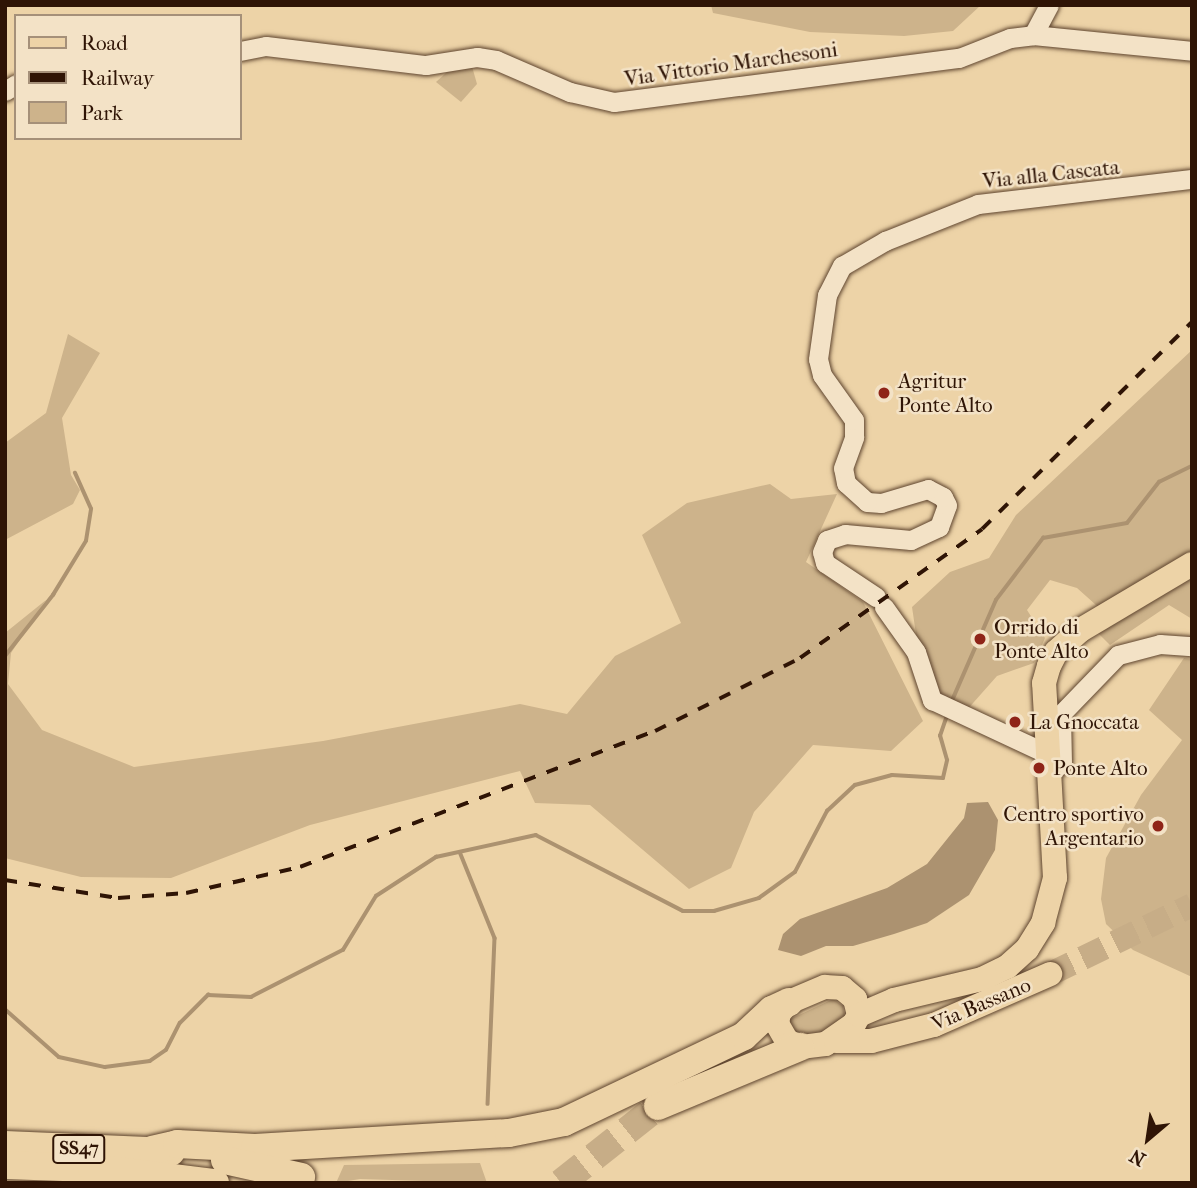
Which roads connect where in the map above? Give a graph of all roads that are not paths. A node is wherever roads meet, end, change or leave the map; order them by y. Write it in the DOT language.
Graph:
graph roads {
  1 [pos="1049,5"];
  2 [pos="1033,35"];
  3 [pos="242,51"];
  4 [pos="1192,51"];
  5 [pos="1192,179"];
  6 [pos="1192,564"];
  7 [pos="1192,646"];
  8 [pos="1049,764"];
  9 [pos="1050,974"];
  10 [pos="848,992"];
  11 [pos="894,1000"];
  12 [pos="789,1002"];
  13 [pos="858,1017"];
  14 [pos="911,1032"];
  15 [pos="836,1041"];
  16 [pos="800,1047"];
  17 [pos="658,1106"];
  18 [pos="5,1145"];
  19 [pos="5,1165"];
  20 [pos="152,1169"];
  21 [pos="301,1177"];
  22 [pos="215,1183"];
  1 -- 2 [label="street"];
  2 -- 3 [label="street, Via Vittorio Marchesoni"];
  2 -- 4 [label="street, Via Vittorio Marchesoni"];
  5 -- 8 [label="street, Via alla Cascata"];
  6 -- 8 [label="main road"];
  7 -- 8 [label="street"];
  8 -- 11 [label="main road"];
  9 -- 14 [label="main road, Via Bassano"];
  10 -- 11 [label="main road"];
  10 -- 12 [label="main road"];
  10 -- 13 [label="main road"];
  11 -- 13 [label="main road"];
  12 -- 16 [label="main road"];
  12 -- 20 [label="highway"];
  13 -- 14 [label="main road, Via Bassano"];
  13 -- 15 [label="main road"];
  14 -- 15 [label="main road, Via Bassano"];
  15 -- 16 [label="main road"];
  16 -- 17 [label="highway"];
  18 -- 20 [label="highway, SS47"];
  19 -- 20 [label="highway, SS47"];
  20 -- 21 [label="highway, SS47"];
  20 -- 22 [label="highway, SS47"];
}
